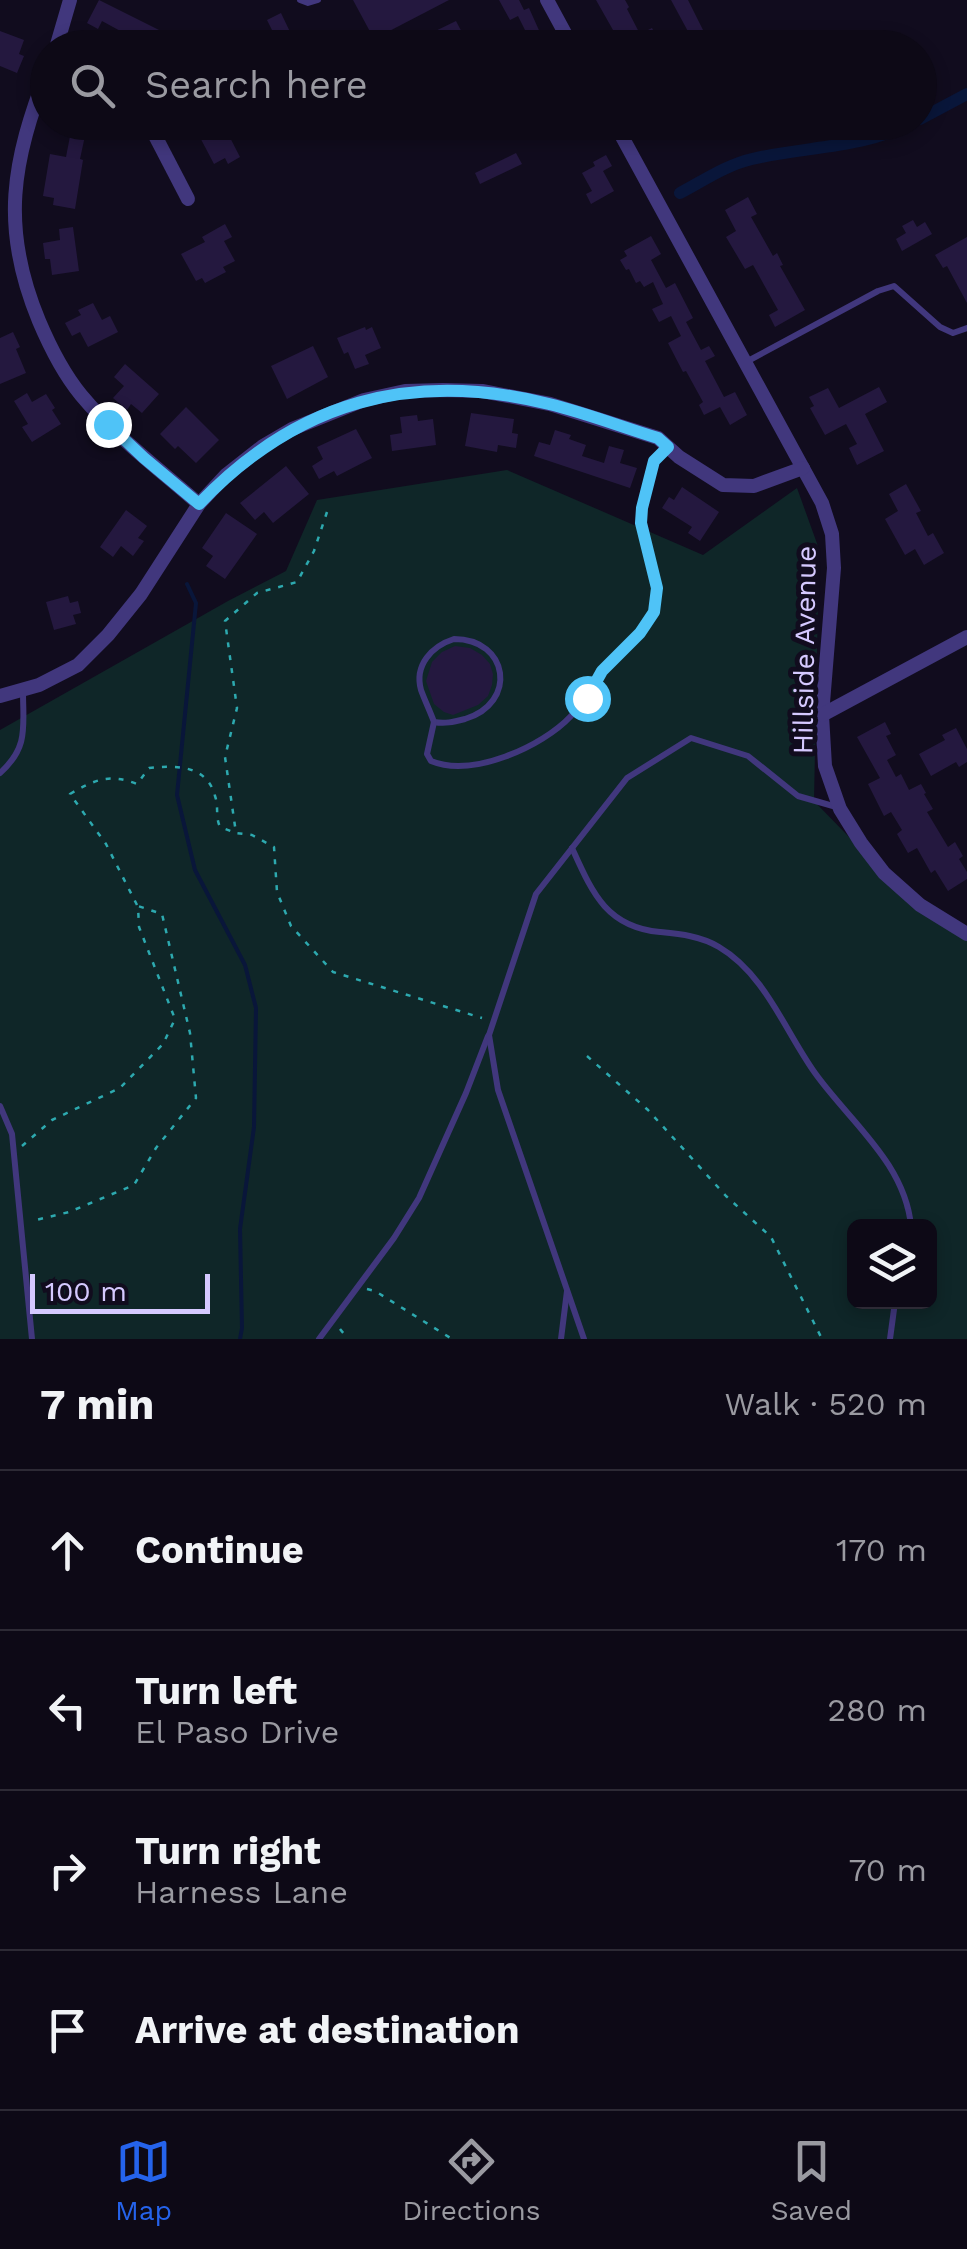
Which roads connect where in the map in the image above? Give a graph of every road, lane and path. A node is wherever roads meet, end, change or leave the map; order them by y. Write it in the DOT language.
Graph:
graph roads {
  1 [pos="70,0"];
  2 [pos="300,0"];
  3 [pos="318,0"];
  4 [pos="546,0"];
  5 [pos="61,30"];
  6 [pos="562,30"];
  7 [pos="30,118"];
  8 [pos="157,140"];
  9 [pos="624,140"];
  10 [pos="188,199"];
  11 [pos="967,328"];
  12 [pos="745,363"];
  13 [pos="668,447"];
  14 [pos="803,468"];
  15 [pos="199,504"];
  16 [pos="327,512"];
  17 [pos="967,637"];
  18 [pos="22,690"];
  19 [pos="0,696"];
  20 [pos="822,715"];
  21 [pos="434,722"];
  22 [pos="0,772"];
  23 [pos="840,809"];
  24 [pos="236,833"];
  25 [pos="572,848"];
  26 [pos="138,906"];
  27 [pos="967,934"];
  28 [pos="493,1022"];
  29 [pos="488,1034"];
  30 [pos="588,1056"];
  31 [pos="0,1106"];
  32 [pos="14,1152"];
  33 [pos="910,1219"];
  34 [pos="20,1224"];
  35 [pos="359,1287"];
  36 [pos="568,1290"];
  37 [pos="894,1309"];
  38 [pos="333,1321"];
  39 [pos="32,1339"];
  40 [pos="319,1339"];
  41 [pos="348,1339"];
  42 [pos="452,1339"];
  43 [pos="561,1339"];
  44 [pos="584,1339"];
  45 [pos="822,1339"];
  46 [pos="890,1339"];
  1 -- 5 [label="street"];
  2 -- 3 [label="lane"];
  4 -- 6 [label="street"];
  7 -- 15 [label="street"];
  8 -- 10 [label="street"];
  9 -- 12 [label="street, Hillside Avenue"];
  11 -- 12 [label="lane"];
  12 -- 14 [label="street, Hillside Avenue"];
  13 -- 14 [label="street"];
  13 -- 15 [label="street"];
  13 -- 21 [label="lane"];
  14 -- 20 [label="street, Hillside Avenue"];
  15 -- 18 [label="street"];
  16 -- 24 [label="path"];
  17 -- 20 [label="street"];
  18 -- 19 [label="street"];
  18 -- 22 [label="lane"];
  20 -- 23 [label="street, Hillside Avenue"];
  21 -- 21 [label="lane"];
  23 -- 25 [label="lane"];
  23 -- 27 [label="street, Hillside Avenue"];
  24 -- 26 [label="path"];
  24 -- 28 [label="path"];
  25 -- 28 [label="lane"];
  25 -- 33 [label="lane"];
  26 -- 32 [label="path"];
  26 -- 34 [label="path"];
  28 -- 29 [label="lane"];
  29 -- 35 [label="lane"];
  29 -- 36 [label="lane"];
  30 -- 45 [label="path"];
  31 -- 32 [label="lane"];
  32 -- 34 [label="lane"];
  34 -- 39 [label="lane"];
  35 -- 38 [label="lane"];
  35 -- 42 [label="path"];
  36 -- 43 [label="lane"];
  36 -- 44 [label="lane"];
  37 -- 46 [label="lane"];
  38 -- 40 [label="lane"];
  38 -- 41 [label="path"];
}
